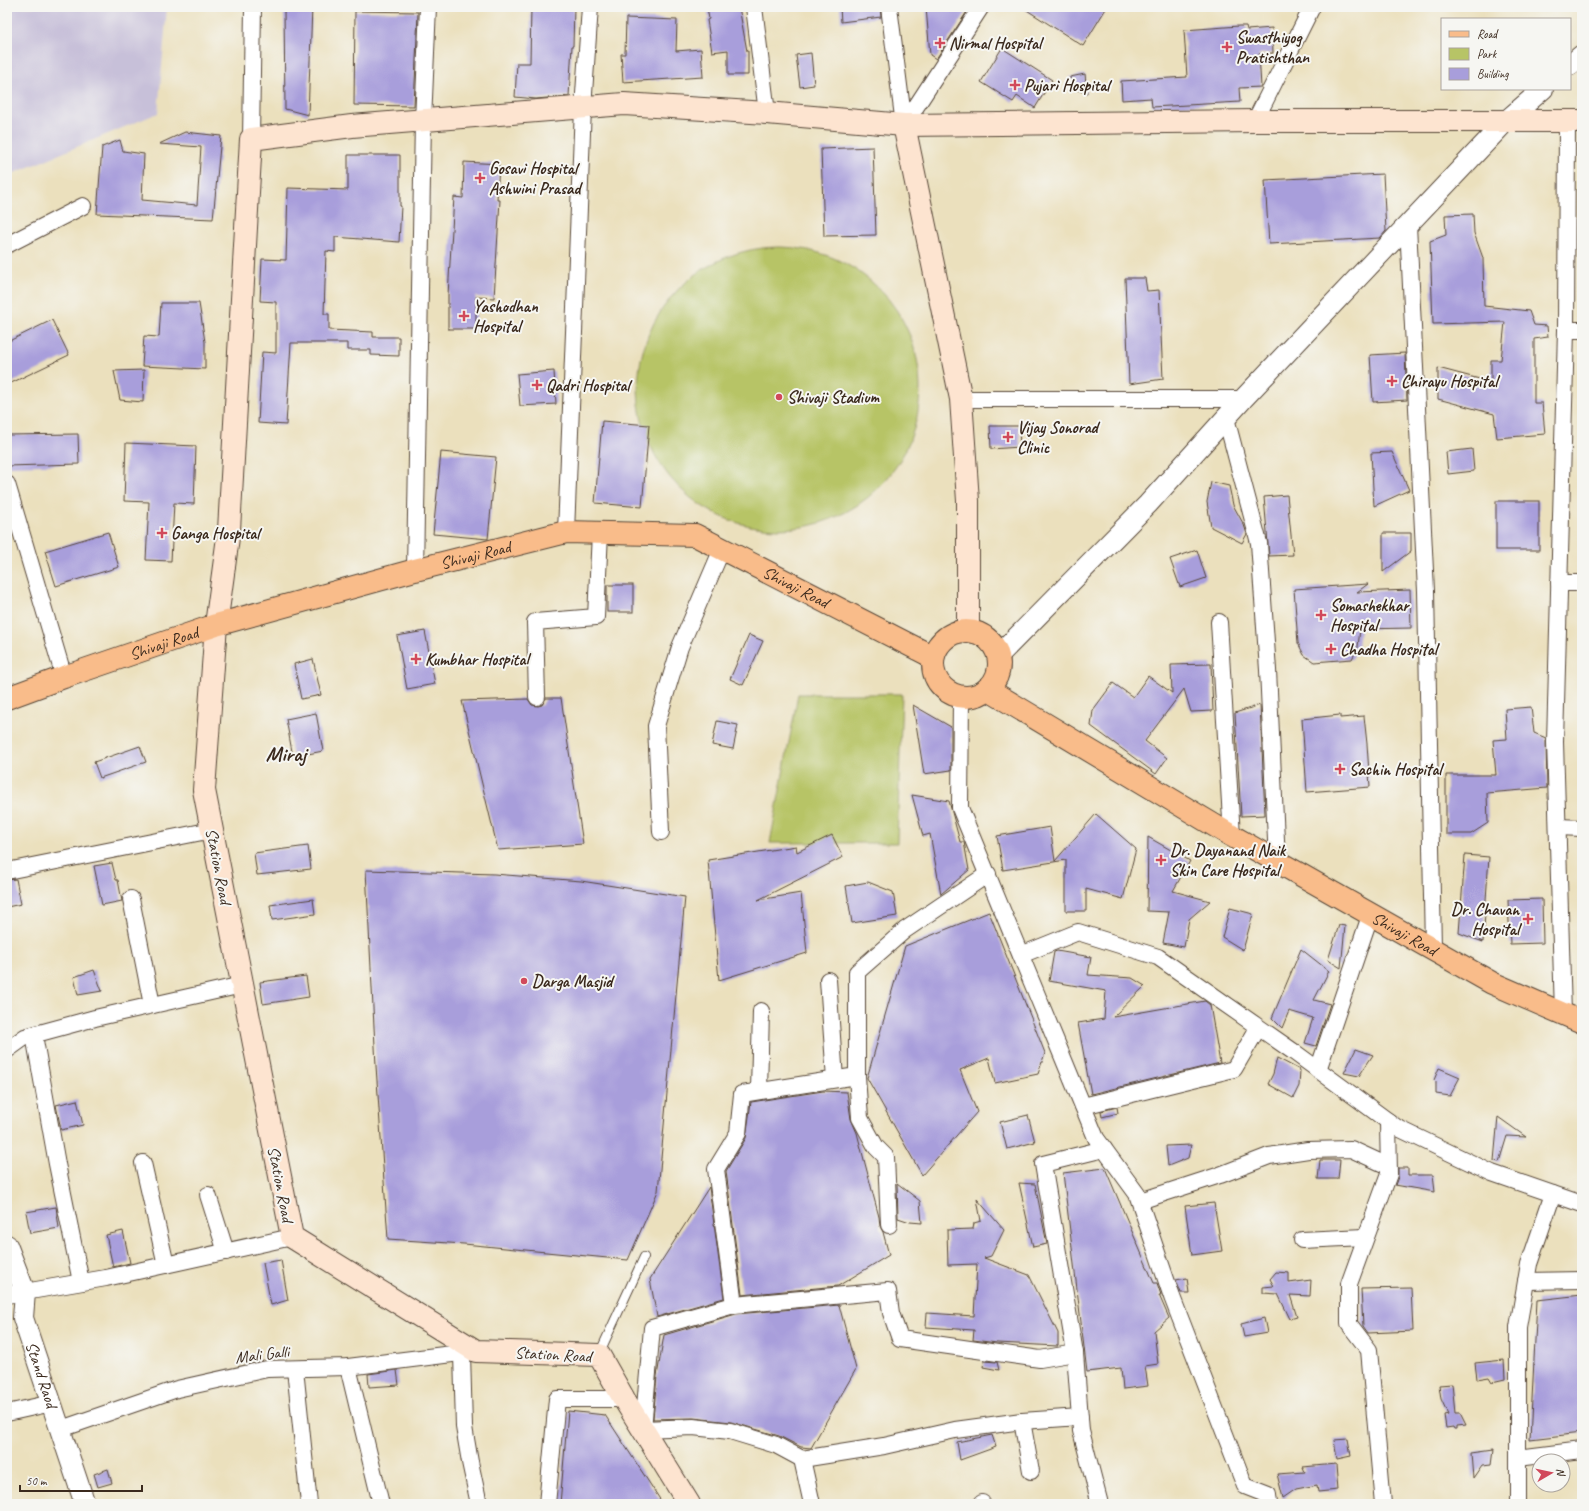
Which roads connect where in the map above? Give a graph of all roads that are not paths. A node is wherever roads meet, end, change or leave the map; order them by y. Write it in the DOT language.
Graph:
graph roads {
  1 [pos="253,7"];
  2 [pos="428,7"];
  3 [pos="590,7"];
  4 [pos="754,7"];
  5 [pos="889,7"];
  6 [pos="981,7"];
  7 [pos="1312,7"];
  8 [pos="1582,55"];
  9 [pos="1571,64"];
  10 [pos="1542,90"];
  11 [pos="583,108"];
  12 [pos="767,113"];
  13 [pos="423,121"];
  14 [pos="1255,121"];
  15 [pos="1506,121"];
  16 [pos="1575,121"];
  17 [pos="904,125"];
  18 [pos="251,139"];
  19 [pos="83,206"];
  20 [pos="1408,225"];
  21 [pos="7,245"];
  22 [pos="1574,330"];
  23 [pos="961,399"];
  24 [pos="1243,399"];
  25 [pos="1226,418"];
  26 [pos="7,484"];
  27 [pos="566,532"];
  28 [pos="600,533"];
  29 [pos="722,549"];
  30 [pos="415,570"];
  31 [pos="1559,583"];
  32 [pos="1582,583"];
  33 [pos="1219,622"];
  34 [pos="216,625"];
  35 [pos="968,630"];
  36 [pos="998,656"];
  37 [pos="933,657"];
  38 [pos="64,677"];
  39 [pos="988,689"];
  40 [pos="537,697"];
  41 [pos="961,697"];
  42 [pos="7,698"];
  43 [pos="1558,827"];
  44 [pos="1582,828"];
  45 [pos="212,830"];
  46 [pos="661,832"];
  47 [pos="1232,836"];
  48 [pos="1277,861"];
  49 [pos="7,871"];
  50 [pos="988,874"];
  51 [pos="131,899"];
  52 [pos="1371,913"];
  53 [pos="1433,948"];
  54 [pos="1021,955"];
  55 [pos="828,980"];
  56 [pos="242,985"];
  57 [pos="152,1005"];
  58 [pos="761,1011"];
  59 [pos="1572,1018"];
  60 [pos="1258,1028"];
  61 [pos="34,1034"];
  62 [pos="7,1049"];
  63 [pos="1318,1070"];
  64 [pos="857,1076"];
  65 [pos="835,1079"];
  66 [pos="759,1091"];
  67 [pos="1083,1106"];
  68 [pos="1388,1121"];
  69 [pos="1104,1149"];
  70 [pos="144,1163"];
  71 [pos="1388,1166"];
  72 [pos="1553,1194"];
  73 [pos="208,1195"];
  74 [pos="1140,1201"];
  75 [pos="1582,1204"];
  76 [pos="889,1225"];
  77 [pos="292,1237"];
  78 [pos="1365,1237"];
  79 [pos="1302,1240"];
  80 [pos="7,1245"];
  81 [pos="226,1252"];
  82 [pos="644,1257"];
  83 [pos="166,1265"];
  84 [pos="1582,1280"];
  85 [pos="1526,1281"];
  86 [pos="81,1282"];
  87 [pos="16,1294"];
  88 [pos="734,1305"];
  89 [pos="469,1352"];
  90 [pos="1075,1353"];
  91 [pos="599,1355"];
  92 [pos="348,1367"];
  93 [pos="295,1369"];
  94 [pos="624,1399"];
  95 [pos="52,1403"];
  96 [pos="7,1414"];
  97 [pos="1080,1417"];
  98 [pos="1022,1420"];
  99 [pos="60,1429"];
  100 [pos="643,1429"];
  101 [pos="1582,1450"];
  102 [pos="1518,1458"];
  103 [pos="802,1459"];
  104 [pos="1030,1471"];
  105 [pos="85,1504"];
  106 [pos="309,1504"];
  107 [pos="381,1504"];
  108 [pos="479,1504"];
  109 [pos="547,1504"];
  110 [pos="689,1504"];
  111 [pos="812,1504"];
  112 [pos="1100,1504"];
  113 [pos="1270,1504"];
  114 [pos="1383,1504"];
  115 [pos="1518,1504"];
  1 -- 18 [label="street"];
  2 -- 13 [label="street"];
  3 -- 11 [label="street"];
  4 -- 12 [label="street"];
  5 -- 17 [label="street"];
  6 -- 17 [label="street"];
  7 -- 14 [label="street"];
  8 -- 9 [label="street"];
  10 -- 15 [label="street"];
  11 -- 12 [label="main road"];
  11 -- 13 [label="main road"];
  11 -- 27 [label="street"];
  12 -- 17 [label="main road"];
  13 -- 18 [label="main road"];
  13 -- 30 [label="street"];
  14 -- 15 [label="main road"];
  14 -- 17 [label="main road"];
  15 -- 16 [label="main road"];
  15 -- 20 [label="street"];
  16 -- 22 [label="street"];
  17 -- 23 [label="main road"];
  18 -- 34 [label="main road, Station Road"];
  19 -- 21 [label="street"];
  20 -- 24 [label="street"];
  20 -- 53 [label="street"];
  22 -- 31 [label="street"];
  23 -- 24 [label="street"];
  23 -- 35 [label="main road"];
  24 -- 25 [label="street"];
  25 -- 36 [label="street"];
  25 -- 48 [label="street"];
  26 -- 38 [label="street"];
  27 -- 28 [label="main road, Shivaji Road"];
  27 -- 30 [label="main road, Shivaji Road"];
  28 -- 29 [label="main road, Shivaji Road"];
  28 -- 40 [label="street"];
  29 -- 37 [label="main road, Shivaji Road"];
  29 -- 46 [label="street"];
  30 -- 34 [label="main road, Shivaji Road"];
  31 -- 32 [label="street"];
  31 -- 43 [label="street"];
  33 -- 47 [label="street"];
  34 -- 38 [label="main road, Shivaji Road"];
  34 -- 45 [label="main road, Station Road"];
  35 -- 36 [label="main road"];
  35 -- 37 [label="main road"];
  36 -- 39 [label="main road"];
  37 -- 41 [label="main road"];
  38 -- 42 [label="main road, Shivaji Road"];
  39 -- 41 [label="main road"];
  39 -- 47 [label="main road, Shivaji Road"];
  41 -- 50 [label="street"];
  43 -- 44 [label="street"];
  43 -- 59 [label="street"];
  45 -- 49 [label="street"];
  45 -- 56 [label="main road, Station Road"];
  47 -- 48 [label="main road, Shivaji Road"];
  48 -- 52 [label="main road, Shivaji Road"];
  50 -- 54 [label="street"];
  50 -- 64 [label="street"];
  51 -- 57 [label="street"];
  52 -- 53 [label="main road, Shivaji Road"];
  52 -- 63 [label="street"];
  53 -- 59 [label="main road, Shivaji Road"];
  54 -- 60 [label="street"];
  54 -- 67 [label="street"];
  55 -- 65 [label="street"];
  56 -- 57 [label="street"];
  56 -- 77 [label="main road, Station Road"];
  57 -- 61 [label="street"];
  58 -- 66 [label="street"];
  60 -- 63 [label="street"];
  60 -- 67 [label="street"];
  61 -- 62 [label="street"];
  61 -- 86 [label="street"];
  63 -- 68 [label="street"];
  64 -- 65 [label="street"];
  64 -- 76 [label="street"];
  65 -- 66 [label="street"];
  66 -- 88 [label="street"];
  67 -- 69 [label="street"];
  68 -- 71 [label="street"];
  68 -- 72 [label="street"];
  69 -- 74 [label="street"];
  69 -- 90 [label="street"];
  70 -- 83 [label="street"];
  71 -- 74 [label="street"];
  71 -- 78 [label="street"];
  72 -- 75 [label="street"];
  72 -- 85 [label="street"];
  73 -- 81 [label="street"];
  74 -- 113 [label="street"];
  77 -- 81 [label="street"];
  77 -- 89 [label="main road, Station Road"];
  78 -- 79 [label="street"];
  78 -- 114 [label="street"];
  80 -- 87 [label="street, Stand Raod"];
  81 -- 83 [label="street"];
  82 -- 91 [label="lane"];
  83 -- 86 [label="street"];
  84 -- 85 [label="street"];
  85 -- 102 [label="street"];
  86 -- 87 [label="street"];
  87 -- 95 [label="street, Stand Raod"];
  88 -- 90 [label="street"];
  88 -- 100 [label="street"];
  89 -- 91 [label="main road, Station Road"];
  89 -- 92 [label="street, Mali Galli"];
  89 -- 108 [label="street"];
  90 -- 97 [label="street"];
  91 -- 94 [label="main road, Station Road"];
  92 -- 93 [label="street, Mali Galli"];
  92 -- 107 [label="street"];
  93 -- 99 [label="street, Mali Galli"];
  93 -- 106 [label="street"];
  94 -- 100 [label="main road, Station Road"];
  94 -- 109 [label="street"];
  95 -- 96 [label="street"];
  95 -- 99 [label="street, Stand Raod"];
  97 -- 98 [label="street"];
  97 -- 112 [label="street"];
  98 -- 103 [label="street"];
  98 -- 104 [label="street"];
  99 -- 105 [label="street, Stand Raod"];
  100 -- 103 [label="street"];
  100 -- 110 [label="main road, Station Road"];
  101 -- 102 [label="street"];
  102 -- 115 [label="street"];
  103 -- 111 [label="street"];
}
